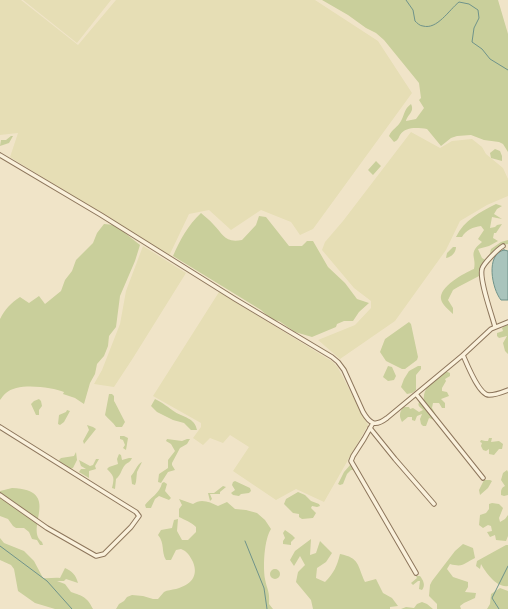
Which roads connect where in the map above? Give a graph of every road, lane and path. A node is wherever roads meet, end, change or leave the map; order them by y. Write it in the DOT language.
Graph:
graph roads {
  1 [pos="0,155"];
  2 [pos="503,246"];
  3 [pos="508,322"];
  4 [pos="496,327"];
  5 [pos="463,355"];
  6 [pos="508,390"];
  7 [pos="416,394"];
  8 [pos="372,423"];
  9 [pos="0,427"];
  10 [pos="370,428"];
  11 [pos="483,478"];
  12 [pos="0,495"];
  13 [pos="434,504"];
  14 [pos="416,573"];
  1 -- 8 [label="street"];
  2 -- 4 [label="street"];
  3 -- 4 [label="street"];
  4 -- 5 [label="street"];
  5 -- 6 [label="street"];
  5 -- 7 [label="street"];
  7 -- 8 [label="street"];
  7 -- 11 [label="street"];
  8 -- 10 [label="street"];
  9 -- 12 [label="street"];
  10 -- 13 [label="street"];
  10 -- 14 [label="street"];
}
